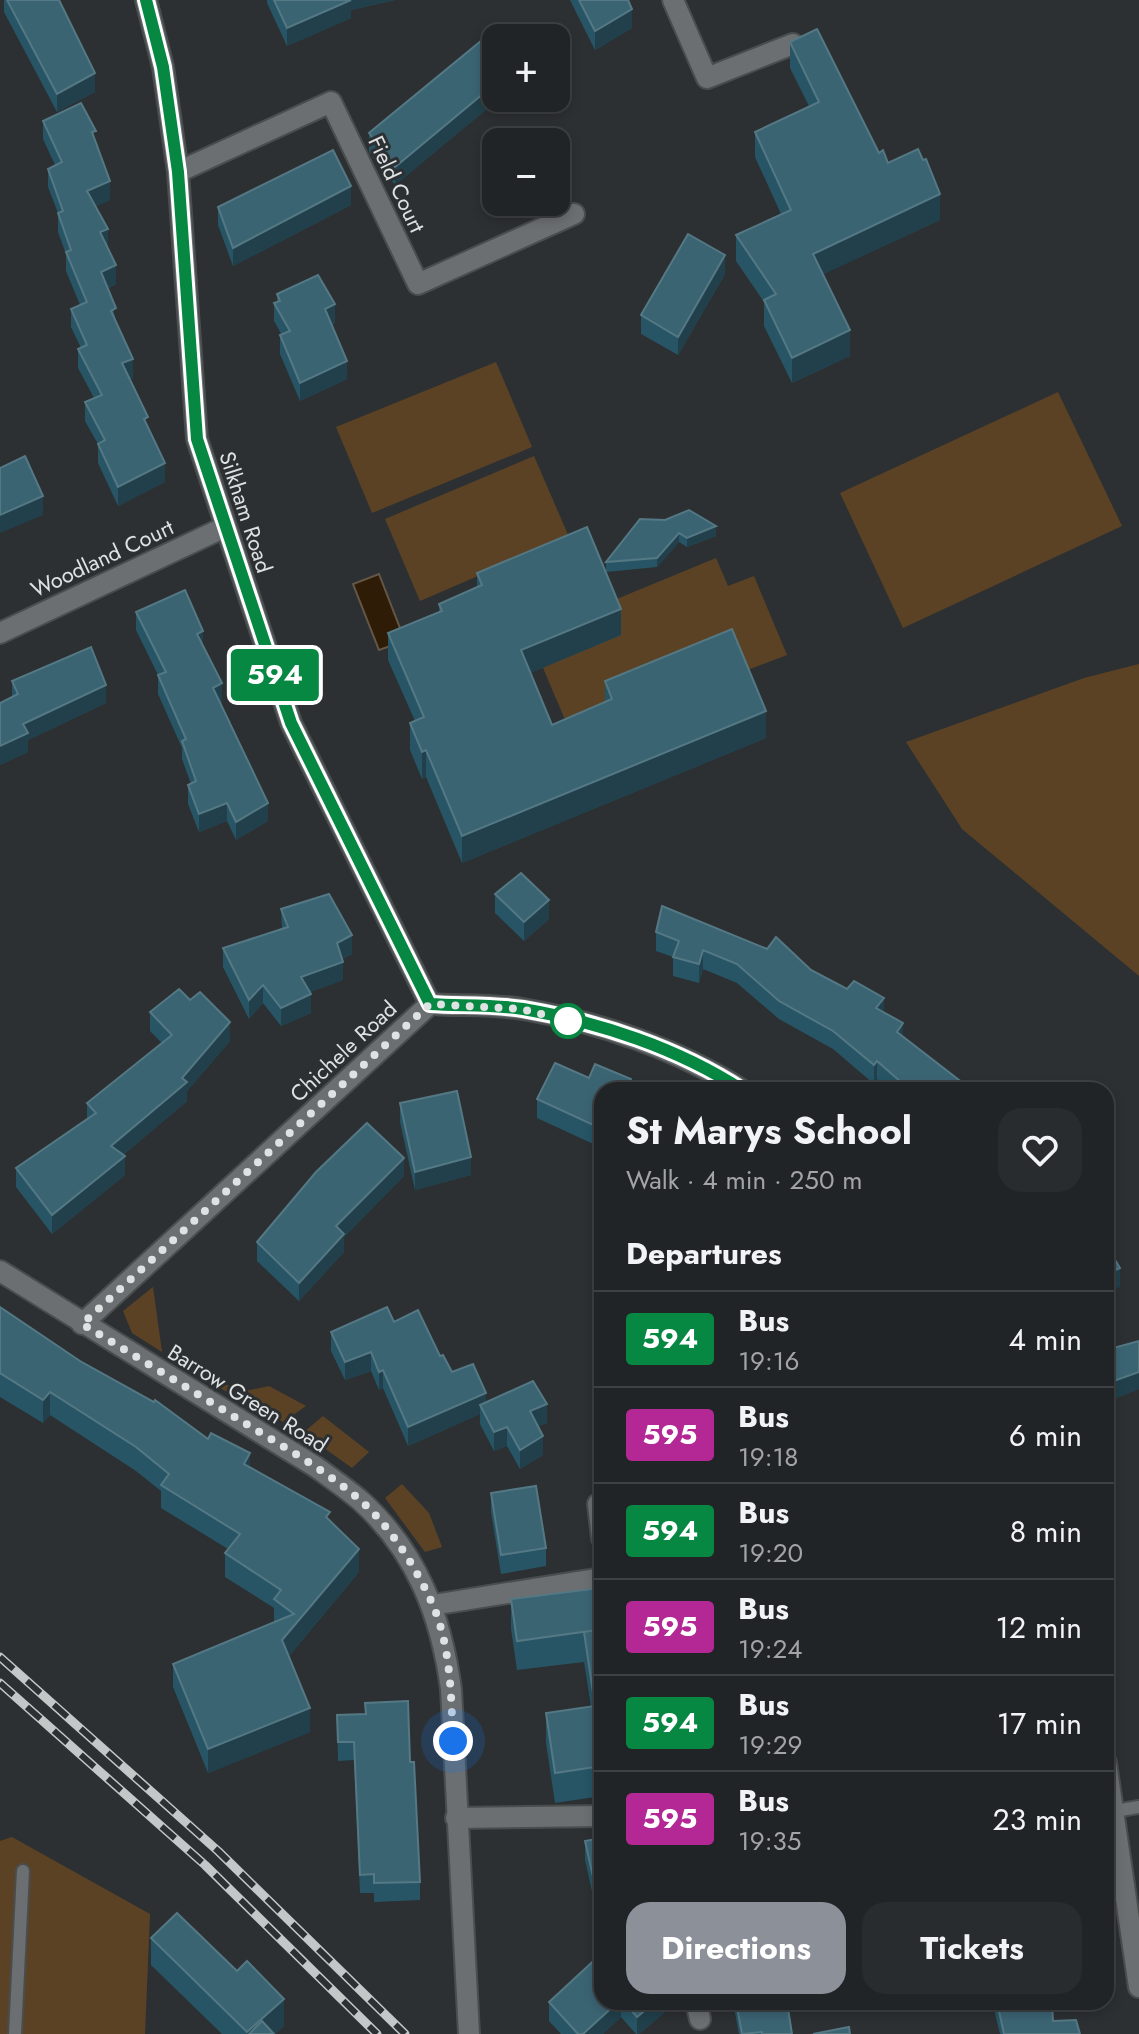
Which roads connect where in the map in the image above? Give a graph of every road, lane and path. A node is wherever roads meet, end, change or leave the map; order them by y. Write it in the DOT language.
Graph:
graph roads {
  1 [pos="146,0"];
  2 [pos="673,0"];
  3 [pos="793,44"];
  4 [pos="178,172"];
  5 [pos="574,214"];
  6 [pos="225,527"];
  7 [pos="0,633"];
  8 [pos="430,1004"];
  9 [pos="727,1082"];
  10 [pos="0,1271"];
  11 [pos="82,1324"];
  12 [pos="594,1579"];
  13 [pos="433,1605"];
  14 [pos="1114,1806"];
  15 [pos="1139,1807"];
  16 [pos="1115,1811"];
  17 [pos="594,1816"];
  18 [pos="456,1818"];
  19 [pos="23,1871"];
  20 [pos="1139,1987"];
  21 [pos="15,2034"];
  22 [pos="469,2034"];
  1 -- 4 [label="street, Silkham Road"];
  2 -- 3 [label="street"];
  4 -- 5 [label="street, Field Court"];
  4 -- 6 [label="street, Silkham Road"];
  6 -- 7 [label="street, Woodland Court"];
  6 -- 8 [label="street, Silkham Road"];
  8 -- 9 [label="street, Chichele Road"];
  8 -- 11 [label="street, Chichele Road"];
  10 -- 11 [label="street, Barrow Green Road"];
  11 -- 13 [label="street, Barrow Green Road"];
  12 -- 13 [label="street"];
  13 -- 18 [label="street, Barrow Green Road"];
  14 -- 16 [label="street"];
  15 -- 16 [label="lane"];
  16 -- 20 [label="street"];
  17 -- 18 [label="street"];
  18 -- 22 [label="street, Barrow Green Road"];
  19 -- 21 [label="lane"];
}
